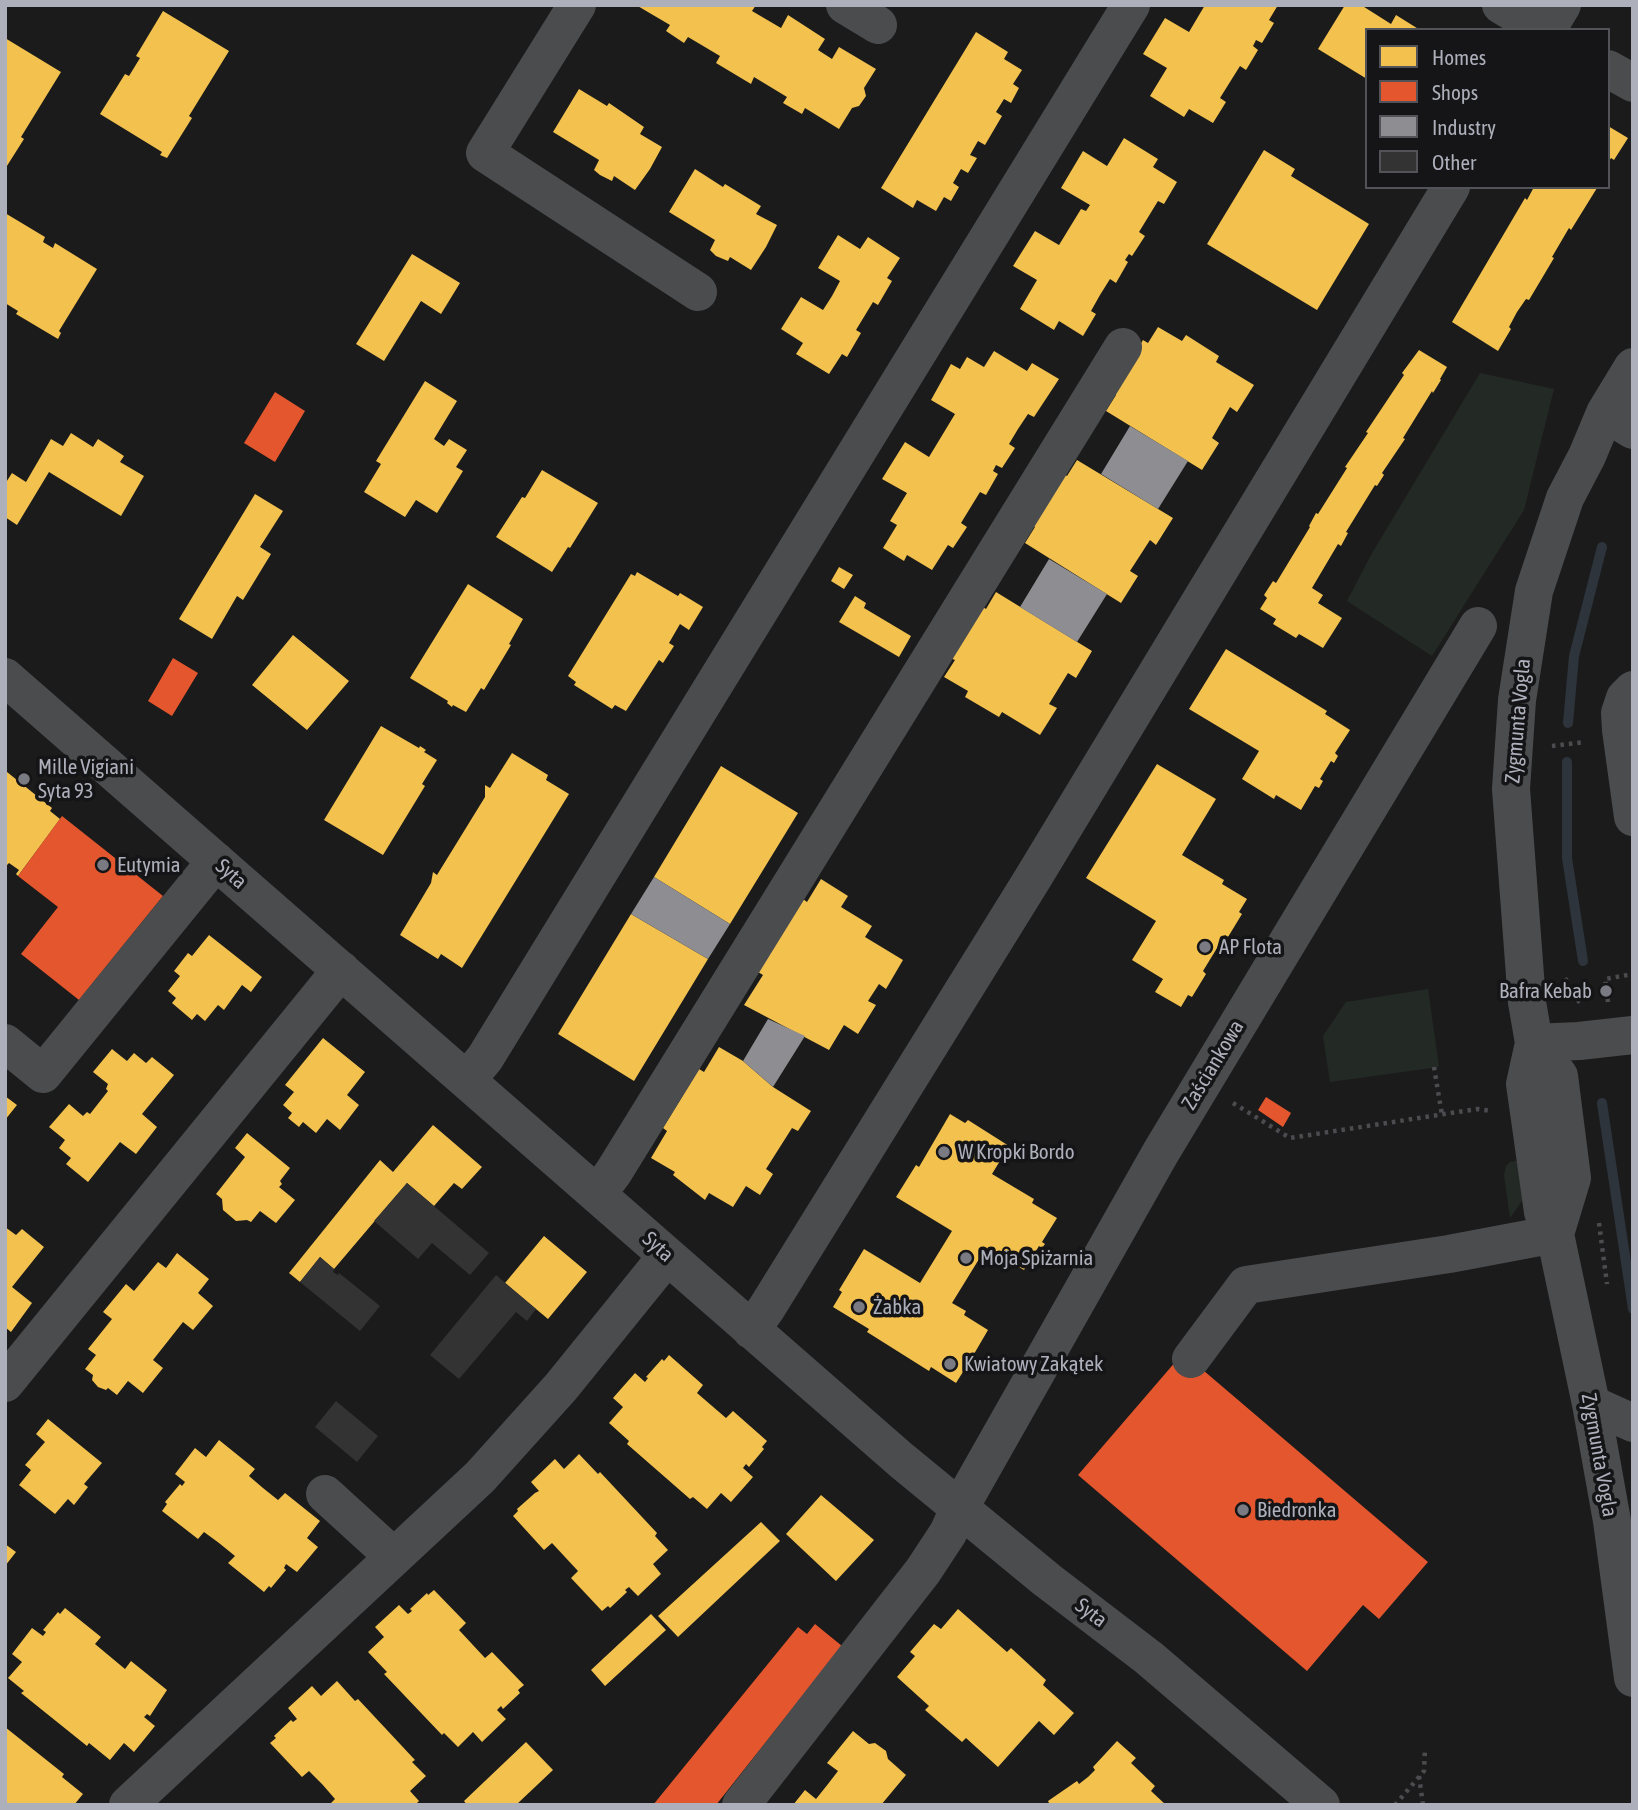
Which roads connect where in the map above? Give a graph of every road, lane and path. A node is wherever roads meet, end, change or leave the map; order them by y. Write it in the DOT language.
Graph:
graph roads {
  1 [pos="577,5"];
  2 [pos="845,5"];
  3 [pos="1131,5"];
  4 [pos="1501,5"];
  5 [pos="1562,5"];
  6 [pos="878,25"];
  7 [pos="1541,28"];
  8 [pos="1546,28"];
  9 [pos="1610,70"];
  10 [pos="1633,83"];
  11 [pos="1450,189"];
  12 [pos="698,292"];
  13 [pos="1123,347"];
  14 [pos="1633,367"];
  15 [pos="1619,422"];
  16 [pos="1478,626"];
  17 [pos="5,677"];
  18 [pos="1633,691"];
  19 [pos="1592,741"];
  20 [pos="1548,758"];
  21 [pos="1633,817"];
  22 [pos="216,861"];
  23 [pos="341,970"];
  24 [pos="1563,974"];
  25 [pos="1633,974"];
  26 [pos="1585,1005"];
  27 [pos="1621,1022"];
  28 [pos="5,1043"];
  29 [pos="1534,1043"];
  30 [pos="1434,1068"];
  31 [pos="467,1080"];
  32 [pos="1202,1083"];
  33 [pos="1497,1111"];
  34 [pos="1442,1115"];
  35 [pos="597,1194"];
  36 [pos="1598,1219"];
  37 [pos="1555,1234"];
  38 [pos="667,1256"];
  39 [pos="1608,1288"];
  40 [pos="751,1329"];
  41 [pos="1191,1359"];
  42 [pos="5,1383"];
  43 [pos="1591,1404"];
  44 [pos="1633,1423"];
  45 [pos="325,1494"];
  46 [pos="1622,1508"];
  47 [pos="958,1509"];
  48 [pos="394,1558"];
  49 [pos="1633,1678"];
  50 [pos="1425,1749"];
  51 [pos="1419,1776"];
  52 [pos="1308,1801"];
  53 [pos="128,1805"];
  54 [pos="741,1805"];
  55 [pos="1395,1805"];
  56 [pos="1423,1805"];
  1 -- 12 [label="street"];
  2 -- 6 [label="street"];
  3 -- 31 [label="street"];
  4 -- 7 [label="street"];
  5 -- 8 [label="street"];
  9 -- 10 [label="street"];
  11 -- 40 [label="street"];
  13 -- 35 [label="street"];
  14 -- 15 [label="street"];
  15 -- 29 [label="street, Zygmunta Vogla"];
  16 -- 32 [label="street, Zaściankowa"];
  17 -- 22 [label="street, Syta"];
  18 -- 21 [label="street"];
  19 -- 20 [label="path"];
  22 -- 23 [label="street, Syta"];
  22 -- 28 [label="street"];
  23 -- 31 [label="street, Syta"];
  23 -- 42 [label="street"];
  24 -- 26 [label="path"];
  25 -- 27 [label="path"];
  27 -- 29 [label="street"];
  29 -- 37 [label="street, Zygmunta Vogla"];
  30 -- 34 [label="path"];
  31 -- 35 [label="street, Syta"];
  32 -- 34 [label="path"];
  32 -- 47 [label="street, Zaściankowa"];
  33 -- 34 [label="path"];
  35 -- 38 [label="street, Syta"];
  36 -- 39 [label="path"];
  37 -- 41 [label="street"];
  37 -- 43 [label="street, Zygmunta Vogla"];
  38 -- 40 [label="street, Syta"];
  38 -- 48 [label="street"];
  40 -- 47 [label="street, Syta"];
  43 -- 44 [label="street"];
  43 -- 46 [label="street, Zygmunta Vogla"];
  45 -- 48 [label="street"];
  46 -- 49 [label="street, Zygmunta Vogla"];
  47 -- 52 [label="street, Syta"];
  47 -- 54 [label="street, Zaściankowa"];
  48 -- 53 [label="street"];
  50 -- 51 [label="path"];
  51 -- 55 [label="path"];
  51 -- 56 [label="path"];
}
